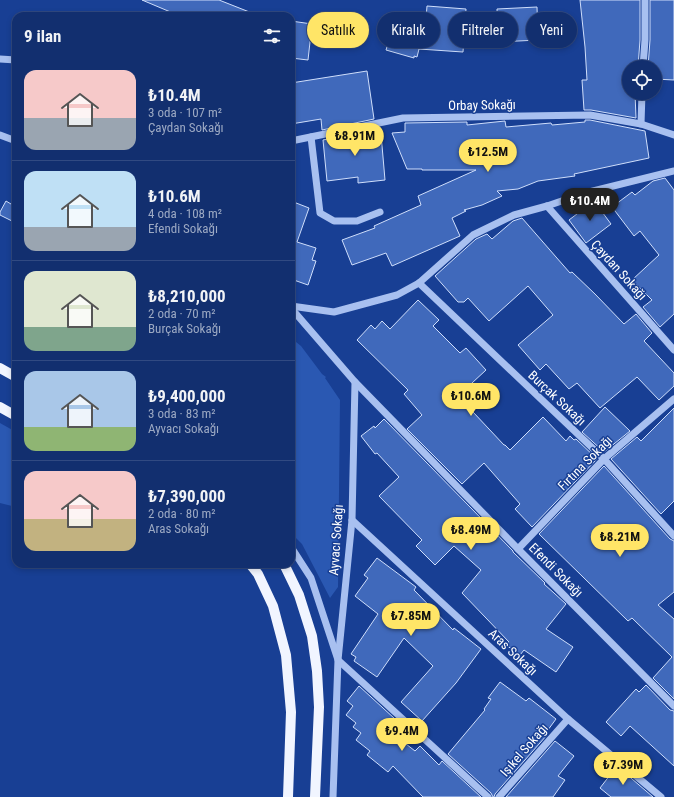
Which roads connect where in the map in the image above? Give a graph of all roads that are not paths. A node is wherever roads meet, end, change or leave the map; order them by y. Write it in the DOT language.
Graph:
graph roads {
  1 [pos="645,0"];
  2 [pos="0,59"];
  3 [pos="12,60"];
  4 [pos="644,60"];
  5 [pos="642,100"];
  6 [pos="641,124"];
  7 [pos="0,135"];
  8 [pos="674,135"];
  9 [pos="311,137"];
  10 [pos="12,140"];
  11 [pos="295,140"];
  12 [pos="674,171"];
  13 [pos="547,206"];
  14 [pos="380,212"];
  15 [pos="419,283"];
  16 [pos="295,307"];
  17 [pos="295,312"];
  18 [pos="674,350"];
  19 [pos="0,368"];
  20 [pos="12,375"];
  21 [pos="355,382"];
  22 [pos="674,399"];
  23 [pos="0,407"];
  24 [pos="12,414"];
  25 [pos="604,459"];
  26 [pos="352,520"];
  27 [pos="674,536"];
  28 [pos="518,549"];
  29 [pos="295,553"];
  30 [pos="253,568"];
  31 [pos="286,568"];
  32 [pos="338,660"];
  33 [pos="674,706"];
  34 [pos="568,719"];
  35 [pos="288,797"];
  36 [pos="315,797"];
  37 [pos="333,797"];
  38 [pos="488,797"];
  39 [pos="499,797"];
  40 [pos="661,797"];
  1 -- 4 [label="street"];
  2 -- 3 [label="street"];
  5 -- 6 [label="street"];
  6 -- 8 [label="street, Orbay Sokağı"];
  6 -- 9 [label="street, Orbay Sokağı"];
  7 -- 10 [label="street"];
  9 -- 11 [label="street, Orbay Sokağı"];
  9 -- 14 [label="street"];
  12 -- 13 [label="street"];
  13 -- 15 [label="street"];
  13 -- 18 [label="street, Çaydan Sokağı"];
  15 -- 16 [label="street"];
  15 -- 25 [label="street, Burçak Sokağı"];
  17 -- 21 [label="street"];
  19 -- 20 [label="main road"];
  21 -- 26 [label="street, Ayvacı Sokağı"];
  21 -- 28 [label="street, Efendi Sokağı"];
  22 -- 25 [label="street, Fırtına Sokağı"];
  23 -- 24 [label="main road"];
  25 -- 27 [label="street, Burçak Sokağı"];
  25 -- 28 [label="street, Fırtına Sokağı"];
  26 -- 32 [label="street, Ayvacı Sokağı"];
  26 -- 34 [label="street, Aras Sokağı"];
  28 -- 33 [label="street, Efendi Sokağı"];
  29 -- 32 [label="street"];
  30 -- 35 [label="main road"];
  31 -- 36 [label="main road"];
  32 -- 37 [label="street, Ayvacı Sokağı"];
  32 -- 38 [label="street"];
  34 -- 39 [label="street, Işıkel Sokağı"];
  34 -- 40 [label="street, Aras Sokağı"];
}
